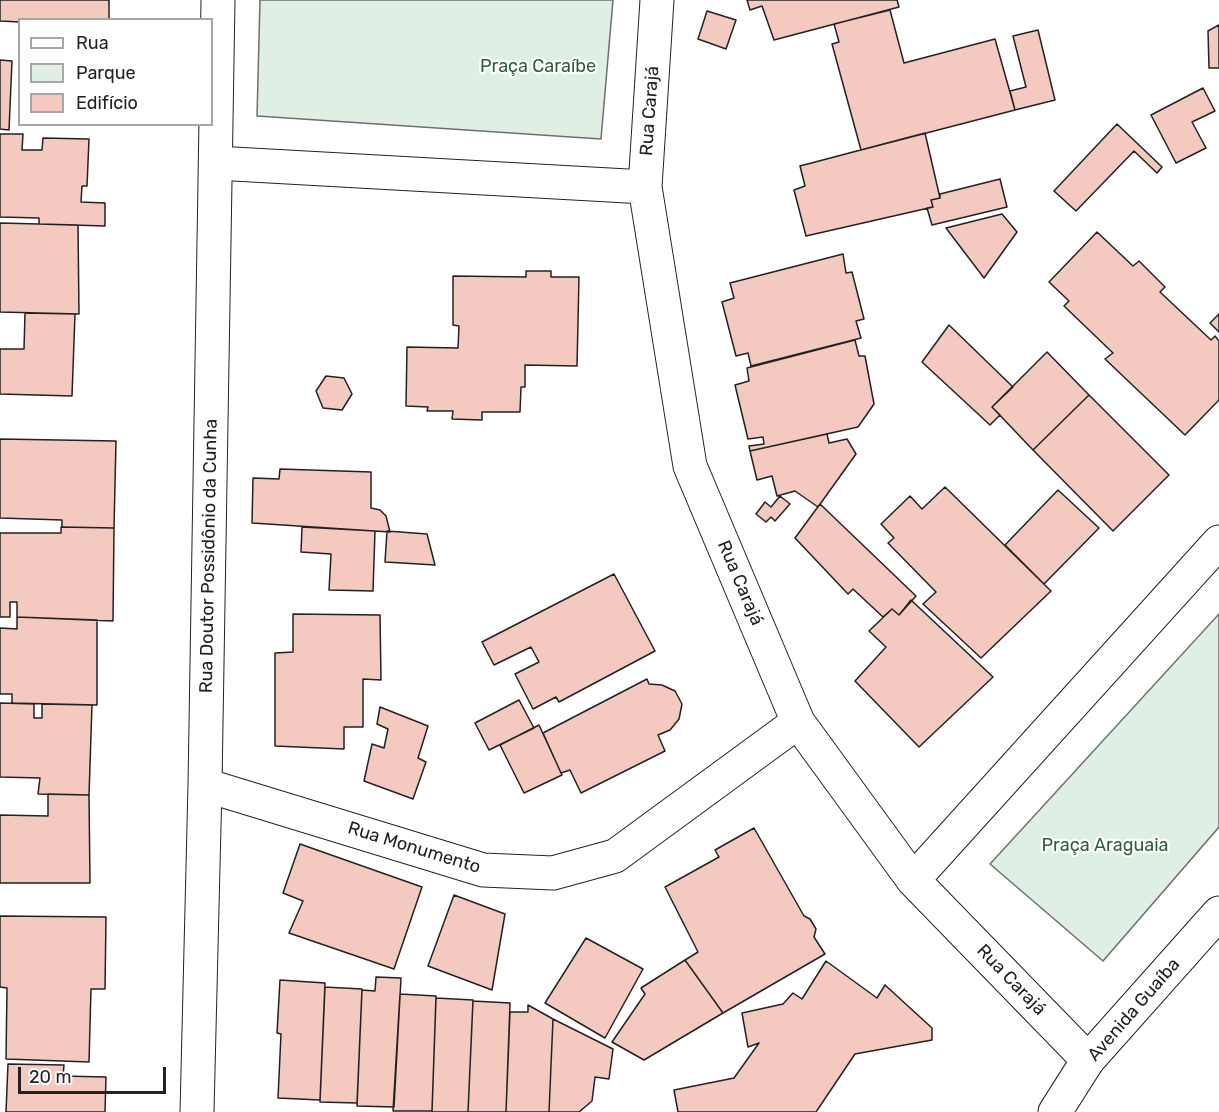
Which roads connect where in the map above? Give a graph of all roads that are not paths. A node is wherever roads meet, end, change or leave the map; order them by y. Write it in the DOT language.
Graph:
graph roads {
  1 [pos="218,0"];
  2 [pos="657,0"];
  3 [pos="216,163"];
  4 [pos="645,187"];
  5 [pos="1219,542"];
  6 [pos="798,722"];
  7 [pos="205,785"];
  8 [pos="913,880"];
  9 [pos="1219,913"];
  10 [pos="1088,1060"];
  11 [pos="197,1112"];
  12 [pos="1055,1112"];
  1 -- 3 [label="street, Rua Doutor Possidônio da Cunha"];
  2 -- 4 [label="street, Rua Carajá"];
  3 -- 4 [label="street"];
  3 -- 7 [label="street, Rua Doutor Possidônio da Cunha"];
  4 -- 6 [label="street, Rua Carajá"];
  5 -- 8 [label="street"];
  6 -- 7 [label="street, Rua Monumento"];
  6 -- 8 [label="street, Rua Carajá"];
  7 -- 11 [label="street, Rua Doutor Possidônio da Cunha"];
  8 -- 10 [label="street, Rua Carajá"];
  9 -- 10 [label="street, Avenida Guaíba"];
  10 -- 12 [label="street, Avenida Guaíba"];
}
